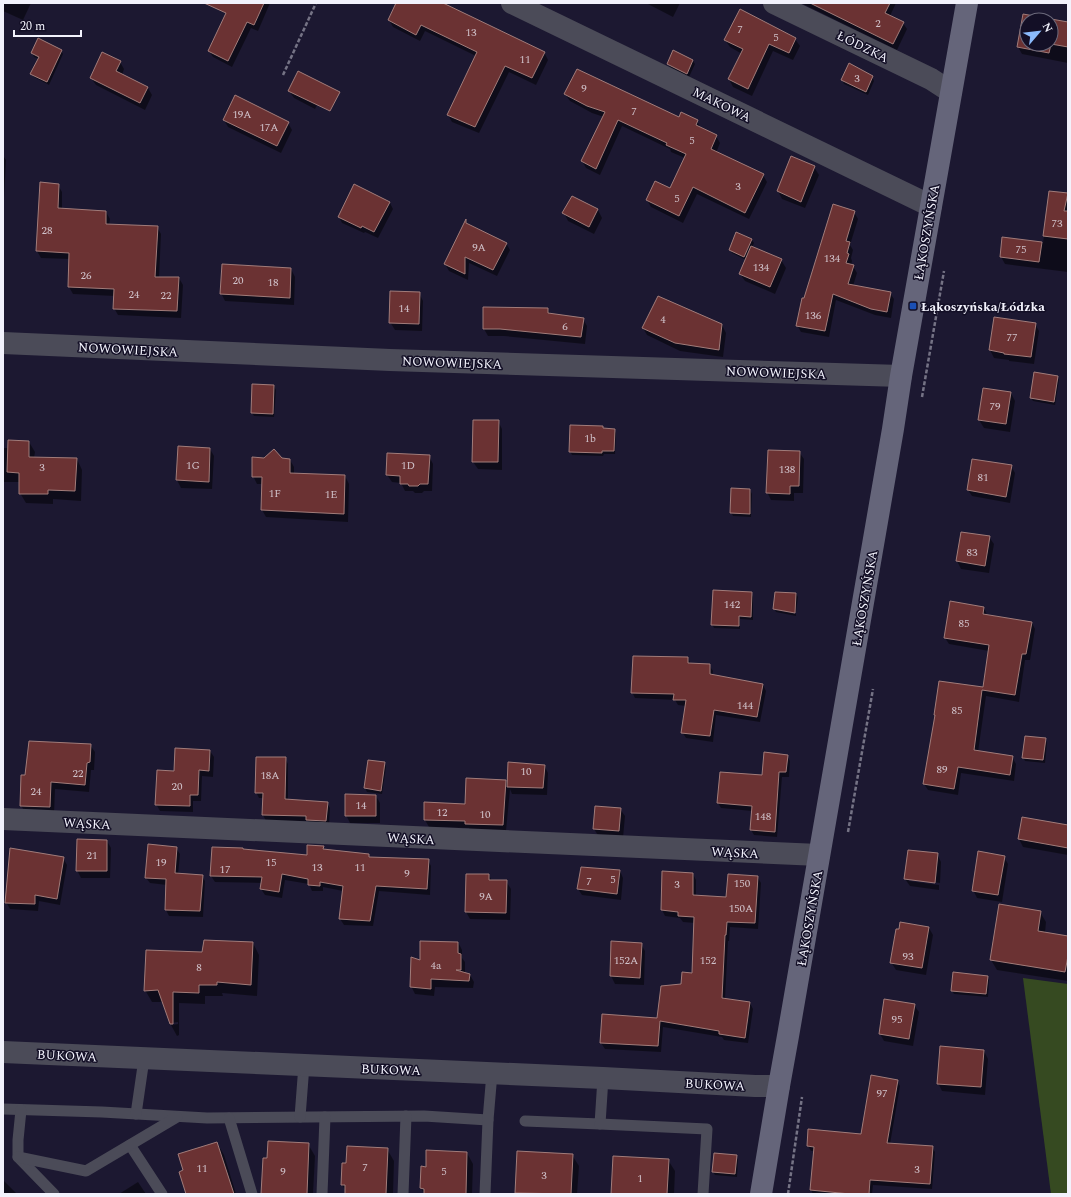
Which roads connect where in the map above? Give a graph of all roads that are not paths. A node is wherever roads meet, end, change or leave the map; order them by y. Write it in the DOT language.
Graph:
graph roads {
  1 [pos="512,3"];
  2 [pos="774,3"];
  3 [pos="967,3"];
  4 [pos="951,92"];
  5 [pos="931,206"];
  6 [pos="3,343"];
  7 [pos="901,376"];
  8 [pos="3,819"];
  9 [pos="819,855"];
  10 [pos="3,1052"];
  11 [pos="144,1059"];
  12 [pos="304,1066"];
  13 [pos="492,1074"];
  14 [pos="603,1078"];
  15 [pos="779,1086"];
  16 [pos="3,1109"];
  17 [pos="21,1110"];
  18 [pos="136,1114"];
  19 [pos="177,1116"];
  20 [pos="406,1116"];
  21 [pos="300,1117"];
  22 [pos="325,1117"];
  23 [pos="229,1118"];
  24 [pos="488,1120"];
  25 [pos="525,1121"];
  26 [pos="600,1124"];
  27 [pos="130,1145"];
  28 [pos="18,1157"];
  29 [pos="54,1194"];
  30 [pos="162,1194"];
  31 [pos="252,1194"];
  32 [pos="322,1194"];
  33 [pos="403,1194"];
  34 [pos="486,1194"];
  35 [pos="704,1194"];
  36 [pos="761,1194"];
  1 -- 5 [label="street, MAKOWA"];
  2 -- 4 [label="street, ŁÓDZKA"];
  3 -- 4 [label="street, ŁĄKOSZYŃSKA"];
  4 -- 5 [label="street, ŁĄKOSZYŃSKA"];
  5 -- 7 [label="street, ŁĄKOSZYŃSKA"];
  6 -- 7 [label="street, NOWOWIEJSKA"];
  7 -- 9 [label="street, ŁĄKOSZYŃSKA"];
  8 -- 9 [label="street, WĄSKA"];
  9 -- 15 [label="street, ŁĄKOSZYŃSKA"];
  10 -- 11 [label="street, BUKOWA"];
  11 -- 12 [label="street, BUKOWA"];
  11 -- 18 [label="lane"];
  12 -- 13 [label="street, BUKOWA"];
  12 -- 21 [label="lane"];
  13 -- 14 [label="street, BUKOWA"];
  13 -- 24 [label="lane"];
  14 -- 15 [label="street, BUKOWA"];
  14 -- 26 [label="lane"];
  15 -- 36 [label="street, ŁĄKOSZYŃSKA"];
  16 -- 17 [label="lane"];
  17 -- 18 [label="lane"];
  17 -- 28 [label="lane"];
  18 -- 19 [label="lane"];
  19 -- 23 [label="lane"];
  19 -- 27 [label="lane"];
  20 -- 22 [label="lane"];
  20 -- 24 [label="lane"];
  20 -- 33 [label="lane"];
  21 -- 22 [label="lane"];
  21 -- 23 [label="lane"];
  22 -- 32 [label="lane"];
  23 -- 31 [label="lane"];
  24 -- 34 [label="lane"];
  25 -- 26 [label="lane"];
  26 -- 35 [label="lane"];
  27 -- 28 [label="lane"];
  27 -- 30 [label="lane"];
  28 -- 29 [label="lane"];
}
